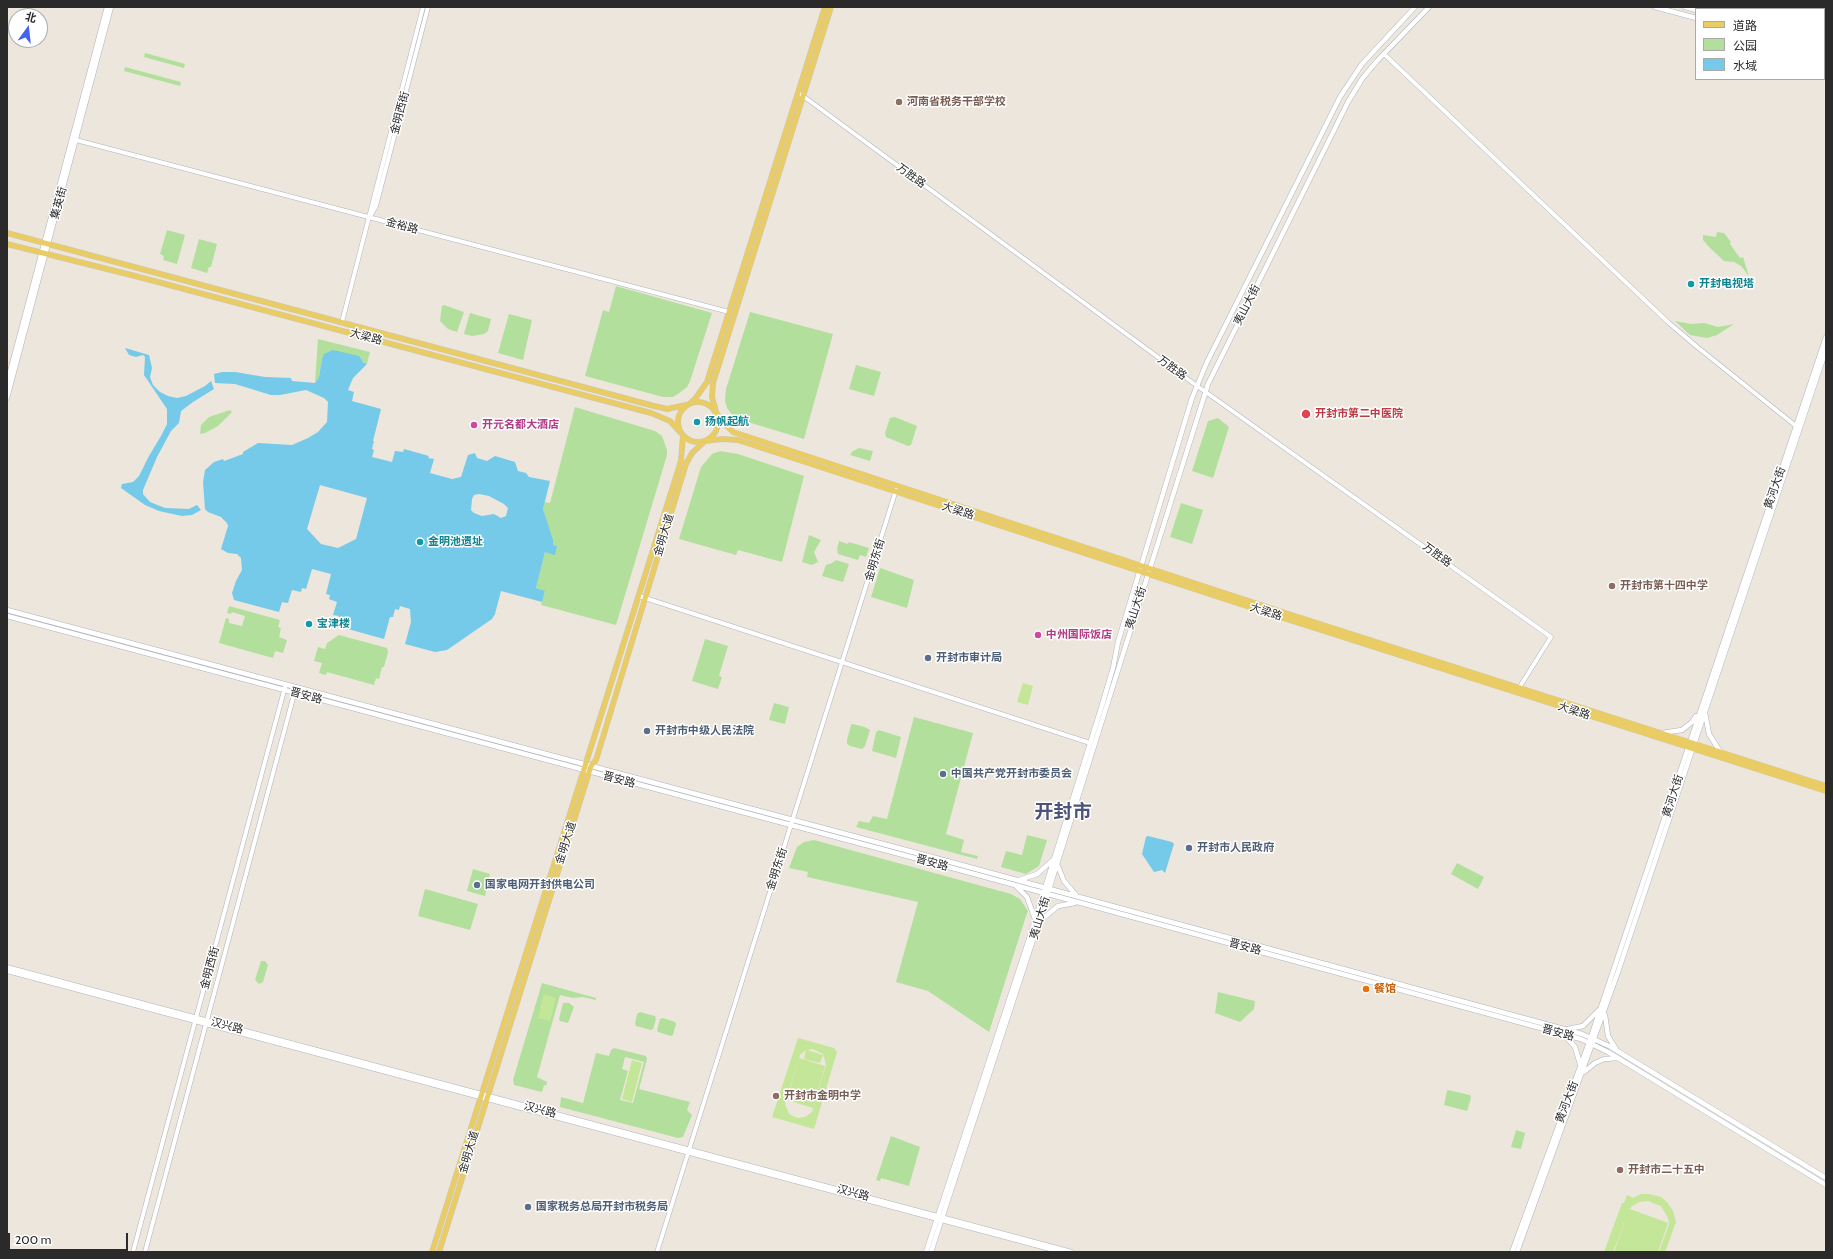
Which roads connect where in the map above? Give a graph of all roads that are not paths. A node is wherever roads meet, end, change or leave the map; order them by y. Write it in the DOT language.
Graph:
graph roads {
  1 [pos="107,7"];
  2 [pos="111,7"];
  3 [pos="423,7"];
  4 [pos="428,7"];
  5 [pos="825,7"];
  6 [pos="831,7"];
  7 [pos="1415,7"];
  8 [pos="1429,7"];
  9 [pos="1655,7"];
  10 [pos="1685,7"];
  11 [pos="1695,10"];
  12 [pos="1695,18"];
  13 [pos="1384,54"];
  14 [pos="801,94"];
  15 [pos="76,140"];
  16 [pos="370,218"];
  17 [pos="7,232"];
  18 [pos="46,243"];
  19 [pos="7,244"];
  20 [pos="43,253"];
  21 [pos="729,312"];
  22 [pos="342,322"];
  23 [pos="1826,337"];
  24 [pos="1826,350"];
  25 [pos="7,383"];
  26 [pos="1197,386"];
  27 [pos="1205,392"];
  28 [pos="7,398"];
  29 [pos="687,404"];
  30 [pos="716,412"];
  31 [pos="1796,426"];
  32 [pos="682,434"];
  33 [pos="705,441"];
  34 [pos="897,489"];
  35 [pos="1140,568"];
  36 [pos="1148,571"];
  37 [pos="639,596"];
  38 [pos="645,598"];
  39 [pos="7,610"];
  40 [pos="7,616"];
  41 [pos="843,663"];
  42 [pos="286,685"];
  43 [pos="296,687"];
  44 [pos="1519,688"];
  45 [pos="284,690"];
  46 [pos="295,693"];
  47 [pos="1702,710"];
  48 [pos="1659,733"];
  49 [pos="1090,743"];
  50 [pos="1691,746"];
  51 [pos="1722,753"];
  52 [pos="587,768"];
  53 [pos="1826,786"];
  54 [pos="1826,791"];
  55 [pos="793,820"];
  56 [pos="792,826"];
  57 [pos="1055,862"];
  58 [pos="1017,880"];
  59 [pos="1015,885"];
  60 [pos="1047,888"];
  61 [pos="1045,893"];
  62 [pos="1079,897"];
  63 [pos="1078,902"];
  64 [pos="1037,921"];
  65 [pos="7,968"];
  66 [pos="7,971"];
  67 [pos="1602,1007"];
  68 [pos="1604,1012"];
  69 [pos="196,1020"];
  70 [pos="207,1023"];
  71 [pos="1565,1029"];
  72 [pos="1564,1035"];
  73 [pos="1593,1038"];
  74 [pos="1591,1043"];
  75 [pos="1617,1050"];
  76 [pos="1618,1058"];
  77 [pos="1580,1067"];
  78 [pos="1582,1073"];
  79 [pos="484,1097"];
  80 [pos="688,1151"];
  81 [pos="1826,1178"];
  82 [pos="1826,1185"];
  83 [pos="941,1218"];
  84 [pos="133,1252"];
  85 [pos="145,1252"];
  86 [pos="432,1252"];
  87 [pos="439,1252"];
  88 [pos="656,1252"];
  89 [pos="926,1252"];
  90 [pos="931,1252"];
  91 [pos="1061,1252"];
  92 [pos="1072,1252"];
  93 [pos="1512,1252"];
  94 [pos="1517,1252"];
  1 -- 18 [label="main road, 集英街"];
  2 -- 15 [label="main road, 集英街"];
  3 -- 16 [label="street, 金明西街"];
  4 -- 16 [label="street, 金明西街"];
  5 -- 14 [label="main road"];
  6 -- 14 [label="main road"];
  7 -- 26 [label="main road, 夷山大街"];
  8 -- 13 [label="main road, 夷山大街"];
  9 -- 12 [label="main road"];
  10 -- 11 [label="main road"];
  13 -- 27 [label="main road, 夷山大街"];
  13 -- 31 [label="street"];
  14 -- 21 [label="main road"];
  14 -- 26 [label="street, 万胜路"];
  14 -- 30 [label="main road"];
  15 -- 16 [label="street, 金裕路"];
  15 -- 18 [label="main road, 集英街"];
  16 -- 21 [label="street, 金裕路"];
  16 -- 22 [label="street, 金明西街"];
  17 -- 18 [label="main road, 大梁路"];
  18 -- 20 [label="main road, 集英街"];
  18 -- 22 [label="main road, 大梁路"];
  19 -- 20 [label="main road, 大梁路"];
  20 -- 25 [label="main road, 集英街"];
  20 -- 28 [label="main road, 集英街"];
  20 -- 32 [label="main road, 大梁路"];
  21 -- 29 [label="main road"];
  22 -- 29 [label="main road, 大梁路"];
  23 -- 31 [label="main road, 黄河大街"];
  24 -- 47 [label="main road, 黄河大街"];
  26 -- 27 [label="street, 万胜路"];
  26 -- 35 [label="main road, 夷山大街"];
  27 -- 36 [label="main road, 夷山大街"];
  27 -- 44 [label="street, 万胜路"];
  29 -- 30 [label="main road"];
  29 -- 32 [label="main road"];
  30 -- 33 [label="main road"];
  30 -- 34 [label="main road, 大梁路"];
  31 -- 47 [label="main road, 黄河大街"];
  32 -- 33 [label="main road"];
  32 -- 37 [label="main road, 金明大道"];
  33 -- 34 [label="main road, 大梁路"];
  33 -- 38 [label="main road, 金明大道"];
  34 -- 35 [label="main road, 大梁路"];
  34 -- 41 [label="street, 金明东街"];
  35 -- 36 [label="main road, 大梁路"];
  35 -- 49 [label="main road, 夷山大街"];
  36 -- 44 [label="main road, 大梁路"];
  36 -- 50 [label="main road, 大梁路"];
  36 -- 57 [label="main road, 夷山大街"];
  37 -- 38 [label="street"];
  37 -- 52 [label="main road, 金明大道"];
  38 -- 41 [label="street"];
  38 -- 52 [label="main road, 金明大道"];
  39 -- 42 [label="main road, 晋安路"];
  40 -- 45 [label="main road, 晋安路"];
  41 -- 49 [label="street"];
  41 -- 55 [label="street, 金明东街"];
  42 -- 43 [label="main road, 晋安路"];
  42 -- 45 [label="street, 金明西街"];
  43 -- 46 [label="street, 金明西街"];
  43 -- 52 [label="main road, 晋安路"];
  44 -- 48 [label="main road, 大梁路"];
  45 -- 46 [label="main road, 晋安路"];
  45 -- 69 [label="street, 金明西街"];
  46 -- 52 [label="main road, 晋安路"];
  46 -- 70 [label="street, 金明西街"];
  47 -- 48 [label="main road"];
  47 -- 50 [label="main road, 黄河大街"];
  47 -- 51 [label="main road"];
  48 -- 50 [label="main road, 大梁路"];
  49 -- 57 [label="main road, 夷山大街"];
  50 -- 51 [label="main road, 大梁路"];
  50 -- 54 [label="main road, 大梁路"];
  50 -- 67 [label="main road, 黄河大街"];
  50 -- 68 [label="main road, 黄河大街"];
  51 -- 53 [label="main road, 大梁路"];
  52 -- 55 [label="main road, 晋安路"];
  52 -- 56 [label="main road, 晋安路"];
  52 -- 79 [label="main road, 金明大道"];
  55 -- 56 [label="street, 金明东街"];
  55 -- 58 [label="main road, 晋安路"];
  56 -- 59 [label="main road, 晋安路"];
  56 -- 80 [label="street, 金明东街"];
  57 -- 58 [label="main road"];
  57 -- 60 [label="main road, 夷山大街"];
  57 -- 62 [label="main road"];
  58 -- 60 [label="main road, 晋安路"];
  59 -- 61 [label="main road, 晋安路"];
  59 -- 64 [label="main road"];
  60 -- 61 [label="main road, 夷山大街"];
  60 -- 62 [label="main road, 晋安路"];
  61 -- 63 [label="main road, 晋安路"];
  61 -- 64 [label="main road, 夷山大街"];
  62 -- 71 [label="main road, 晋安路"];
  63 -- 64 [label="main road"];
  63 -- 72 [label="main road, 晋安路"];
  64 -- 83 [label="main road, 夷山大街"];
  65 -- 69 [label="street, 汉兴路"];
  66 -- 69 [label="street, 汉兴路"];
  67 -- 71 [label="main road"];
  67 -- 73 [label="main road, 黄河大街"];
  68 -- 73 [label="main road, 黄河大街"];
  68 -- 75 [label="main road"];
  69 -- 70 [label="street, 汉兴路"];
  69 -- 84 [label="street, 金明西街"];
  70 -- 79 [label="street, 汉兴路"];
  70 -- 85 [label="street, 金明西街"];
  71 -- 73 [label="main road, 晋安路"];
  72 -- 74 [label="main road, 晋安路"];
  72 -- 77 [label="main road"];
  73 -- 74 [label="main road, 黄河大街"];
  73 -- 75 [label="main road, 晋安路"];
  74 -- 76 [label="main road, 晋安路"];
  74 -- 77 [label="main road, 黄河大街"];
  74 -- 78 [label="main road, 黄河大街"];
  75 -- 81 [label="main road, 晋安路"];
  76 -- 78 [label="main road"];
  76 -- 82 [label="main road, 晋安路"];
  77 -- 93 [label="main road, 黄河大街"];
  78 -- 94 [label="main road, 黄河大街"];
  79 -- 80 [label="street, 汉兴路"];
  79 -- 86 [label="main road, 金明大道"];
  79 -- 87 [label="main road, 金明大道"];
  80 -- 83 [label="street, 汉兴路"];
  80 -- 88 [label="street, 金明东街"];
  83 -- 89 [label="main road, 夷山大街"];
  83 -- 90 [label="main road, 夷山大街"];
  83 -- 91 [label="street, 汉兴路"];
  83 -- 92 [label="street, 汉兴路"];
}
